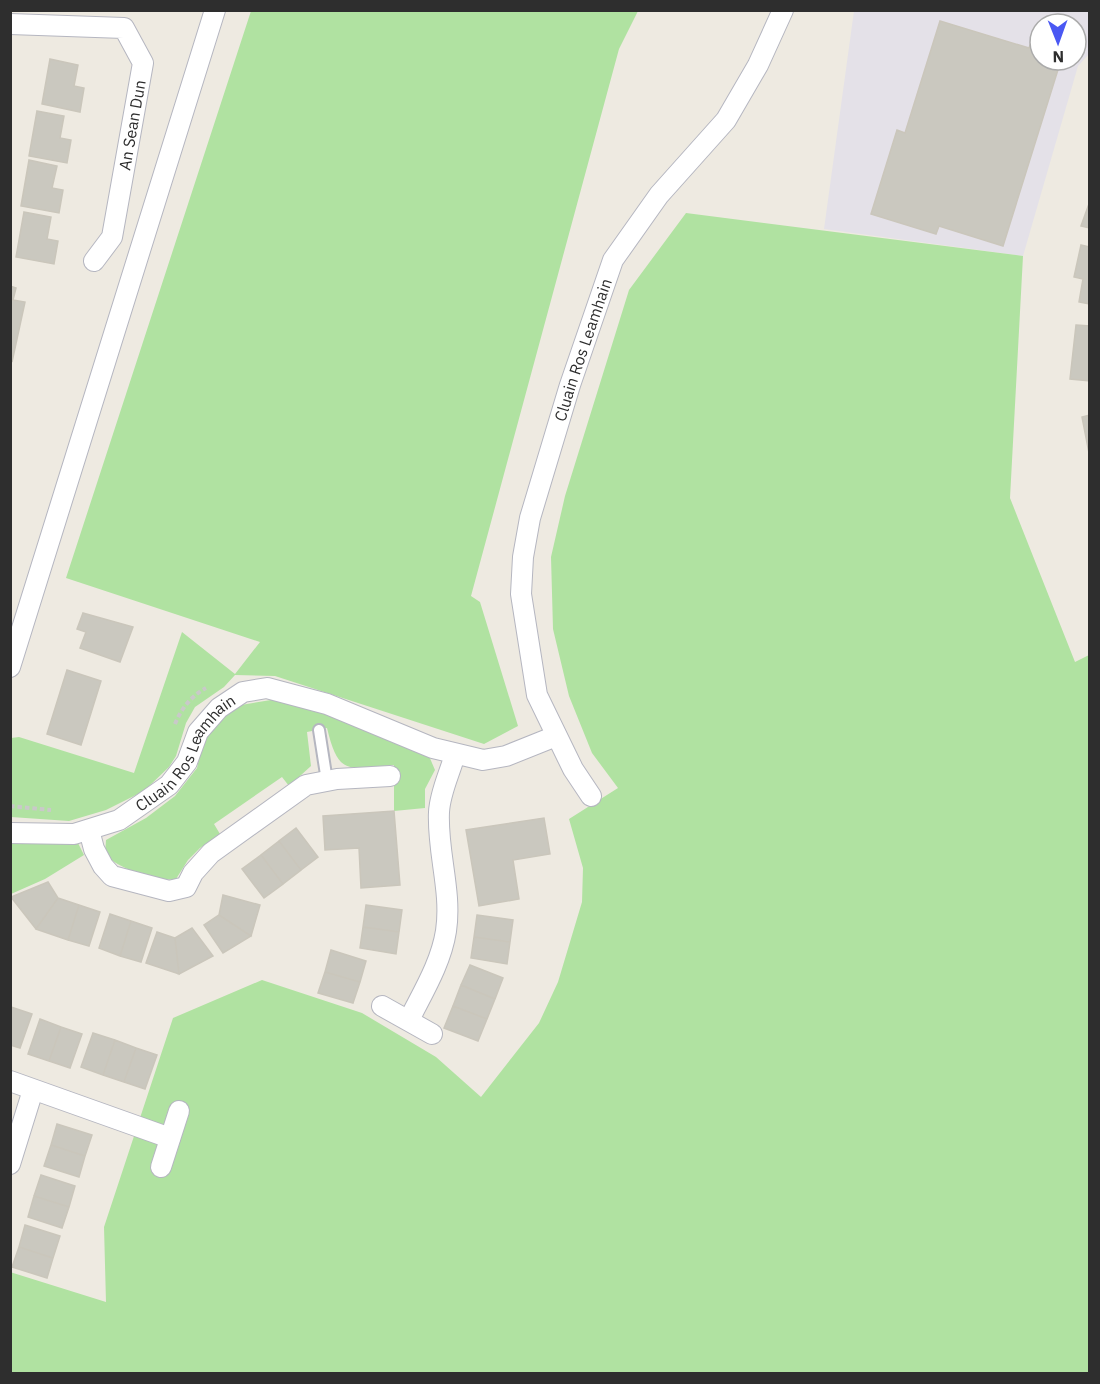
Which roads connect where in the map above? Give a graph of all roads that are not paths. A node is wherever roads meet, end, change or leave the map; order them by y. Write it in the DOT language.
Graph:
graph roads {
  1 [pos="215,10"];
  2 [pos="783,10"];
  3 [pos="10,24"];
  4 [pos="94,261"];
  5 [pos="10,668"];
  6 [pos="319,730"];
  7 [pos="556,736"];
  8 [pos="455,754"];
  9 [pos="390,776"];
  10 [pos="327,781"];
  11 [pos="591,796"];
  12 [pos="89,830"];
  13 [pos="10,833"];
  14 [pos="382,1006"];
  15 [pos="409,1020"];
  16 [pos="432,1034"];
  17 [pos="10,1081"];
  18 [pos="33,1090"];
  19 [pos="179,1111"];
  20 [pos="170,1138"];
  21 [pos="10,1164"];
  22 [pos="161,1167"];
  1 -- 5 [label="street"];
  2 -- 7 [label="street, Cluain Ros Leamhain"];
  3 -- 4 [label="street, An Sean Dun"];
  6 -- 10 [label="lane"];
  7 -- 8 [label="street, Cluain Ros Leamhain"];
  7 -- 11 [label="street, Cluain Ros Leamhain"];
  8 -- 12 [label="street, Cluain Ros Leamhain"];
  8 -- 15 [label="street"];
  9 -- 10 [label="street"];
  10 -- 12 [label="street"];
  12 -- 13 [label="street, Cluain Ros Leamhain"];
  14 -- 15 [label="street"];
  15 -- 16 [label="street"];
  17 -- 18 [label="street"];
  18 -- 20 [label="street"];
  18 -- 21 [label="street"];
  19 -- 20 [label="street"];
  20 -- 22 [label="street"];
}
